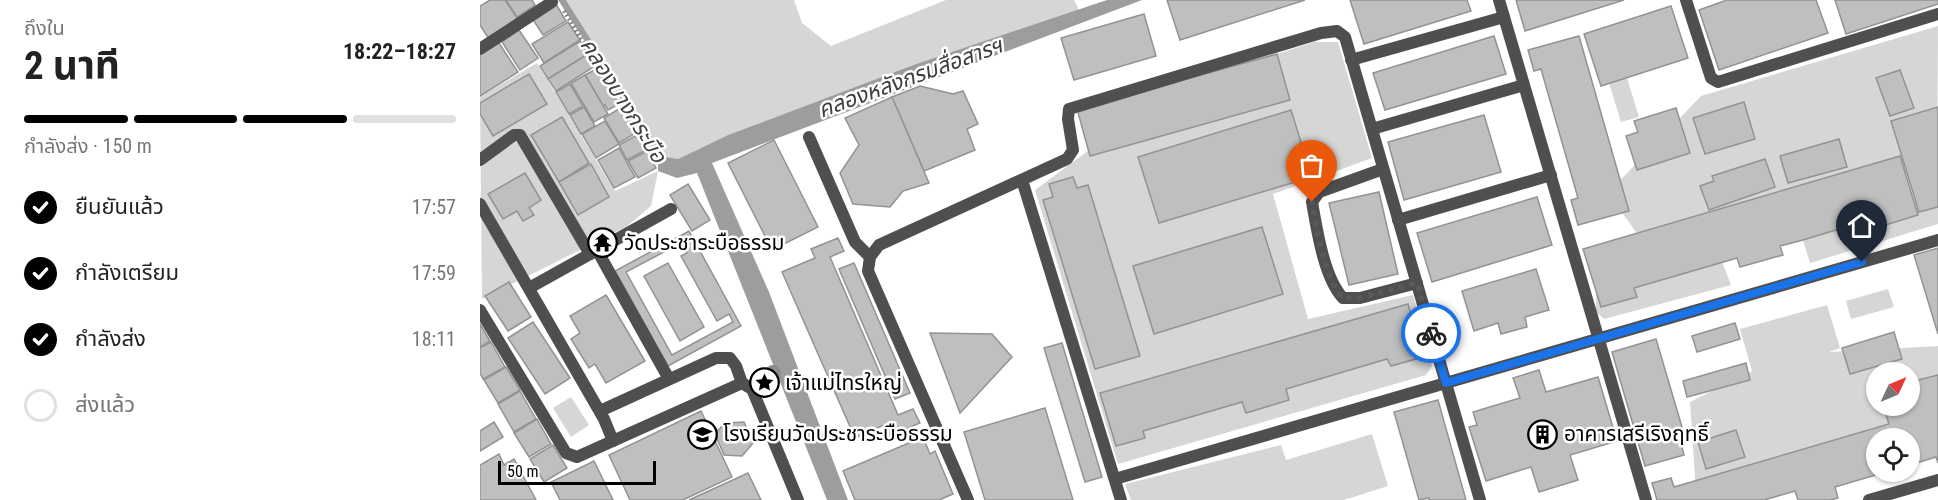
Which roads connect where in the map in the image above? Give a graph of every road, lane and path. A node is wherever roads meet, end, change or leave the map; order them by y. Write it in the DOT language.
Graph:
graph roads {
  1 [pos="1499,0"];
  2 [pos="1686,0"];
  3 [pos="555,3"];
  4 [pos="1938,14"];
  5 [pos="1504,17"];
  6 [pos="480,49"];
  7 [pos="1351,60"];
  8 [pos="1524,85"];
  9 [pos="1372,129"];
  10 [pos="809,137"];
  11 [pos="480,160"];
  12 [pos="655,161"];
  13 [pos="1383,169"];
  14 [pos="1551,175"];
  15 [pos="1022,180"];
  16 [pos="480,204"];
  17 [pos="671,210"];
  18 [pos="1398,220"];
  19 [pos="1938,240"];
  20 [pos="593,252"];
  21 [pos="870,257"];
  22 [pos="1417,283"];
  23 [pos="529,288"];
  24 [pos="480,310"];
  25 [pos="1599,338"];
  26 [pos="669,379"];
  27 [pos="742,383"];
  28 [pos="1446,383"];
  29 [pos="600,411"];
  30 [pos="613,441"];
  31 [pos="1115,479"];
  32 [pos="1938,480"];
  33 [pos="798,500"];
  34 [pos="968,500"];
  35 [pos="1121,500"];
  36 [pos="1480,500"];
  37 [pos="1646,500"];
  38 [pos="1869,500"];
  1 -- 5 [label="street"];
  2 -- 4 [label="street"];
  3 -- 6 [label="street"];
  3 -- 12 [label="path"];
  5 -- 7 [label="street"];
  5 -- 8 [label="street"];
  7 -- 9 [label="street"];
  7 -- 15 [label="street"];
  8 -- 9 [label="street"];
  8 -- 14 [label="street"];
  9 -- 13 [label="street"];
  10 -- 21 [label="street"];
  11 -- 20 [label="street"];
  13 -- 18 [label="street"];
  13 -- 22 [label="street"];
  14 -- 18 [label="street"];
  14 -- 25 [label="street"];
  15 -- 21 [label="street"];
  15 -- 31 [label="street"];
  16 -- 23 [label="street"];
  17 -- 20 [label="street"];
  18 -- 22 [label="street"];
  19 -- 25 [label="street"];
  20 -- 23 [label="street"];
  20 -- 26 [label="street"];
  21 -- 34 [label="street"];
  22 -- 28 [label="street"];
  23 -- 29 [label="street"];
  24 -- 30 [label="street"];
  25 -- 28 [label="street"];
  25 -- 37 [label="street"];
  26 -- 27 [label="street"];
  26 -- 29 [label="street"];
  27 -- 30 [label="street"];
  27 -- 33 [label="street"];
  28 -- 31 [label="street"];
  28 -- 36 [label="street"];
  29 -- 30 [label="street"];
  31 -- 35 [label="street"];
  32 -- 38 [label="street"];
}
